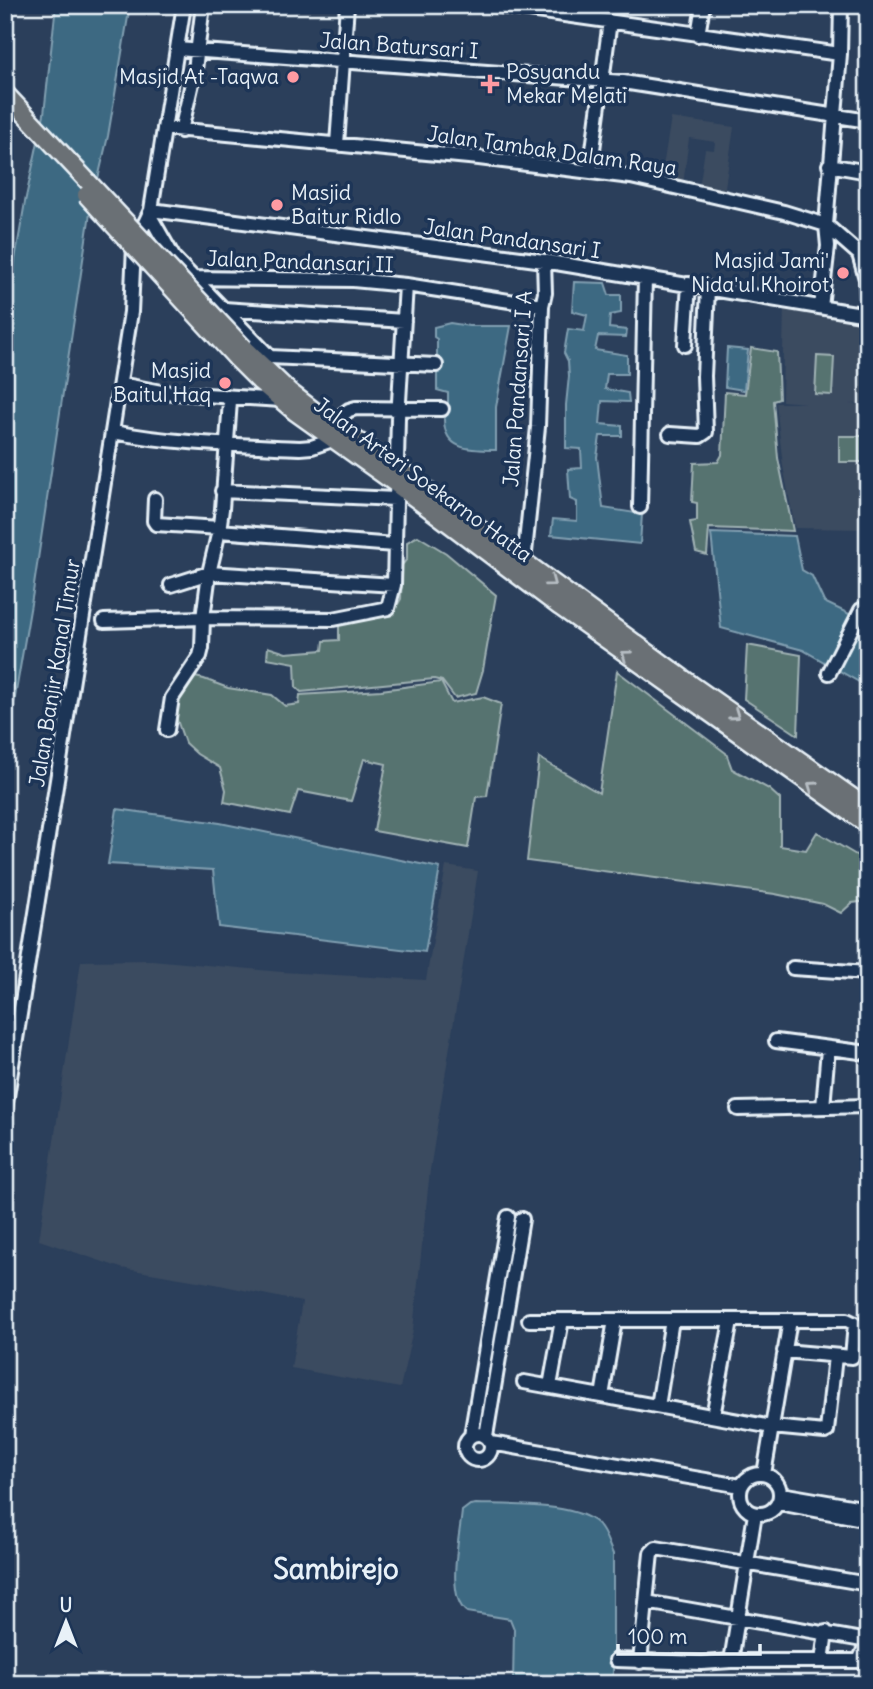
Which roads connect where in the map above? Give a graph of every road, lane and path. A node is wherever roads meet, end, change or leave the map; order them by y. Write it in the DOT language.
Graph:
graph roads {
  1 [pos="184,5"];
  2 [pos="203,5"];
  3 [pos="347,5"];
  4 [pos="494,5"];
  5 [pos="703,5"];
  6 [pos="841,5"];
  7 [pos="610,21"];
  8 [pos="698,35"];
  9 [pos="177,49"];
  10 [pos="202,51"];
  11 [pos="840,54"];
  12 [pos="344,62"];
  13 [pos="603,80"];
  14 [pos="5,93"];
  15 [pos="5,108"];
  16 [pos="834,117"];
  17 [pos="868,121"];
  18 [pos="164,128"];
  19 [pos="182,131"];
  20 [pos="337,144"];
  21 [pos="830,165"];
  22 [pos="590,172"];
  23 [pos="868,172"];
  24 [pos="151,213"];
  25 [pos="826,225"];
  26 [pos="544,261"];
  27 [pos="865,262"];
  28 [pos="193,278"];
  29 [pos="645,278"];
  30 [pos="689,284"];
  31 [pos="406,285"];
  32 [pos="708,288"];
  33 [pos="542,306"];
  34 [pos="821,307"];
  35 [pos="223,309"];
  36 [pos="867,317"];
  37 [pos="404,321"];
  38 [pos="685,345"];
  39 [pos="240,353"];
  40 [pos="401,364"];
  41 [pos="436,365"];
  42 [pos="120,384"];
  43 [pos="228,397"];
  44 [pos="281,400"];
  45 [pos="398,408"];
  46 [pos="442,409"];
  47 [pos="334,430"];
  48 [pos="113,432"];
  49 [pos="670,434"];
  50 [pos="227,444"];
  51 [pos="396,483"];
  52 [pos="222,491"];
  53 [pos="155,499"];
  54 [pos="640,507"];
  55 [pos="219,529"];
  56 [pos="394,544"];
  57 [pos="524,562"];
  58 [pos="209,573"];
  59 [pos="170,585"];
  60 [pos="394,585"];
  61 [pos="868,608"];
  62 [pos="203,618"];
  63 [pos="110,621"];
  64 [pos="829,673"];
  65 [pos="167,730"];
  66 [pos="868,808"];
  67 [pos="868,825"];
  68 [pos="793,968"];
  69 [pos="868,973"];
  70 [pos="776,1041"];
  71 [pos="828,1049"];
  72 [pos="868,1053"];
  73 [pos="868,1106"];
  74 [pos="823,1107"];
  75 [pos="5,1109"];
  76 [pos="738,1109"];
  77 [pos="508,1216"];
  78 [pos="522,1219"];
  79 [pos="530,1320"];
  80 [pos="562,1320"];
  81 [pos="615,1320"];
  82 [pos="672,1320"];
  83 [pos="790,1320"];
  84 [pos="731,1321"];
  85 [pos="785,1351"];
  86 [pos="835,1356"];
  87 [pos="524,1382"];
  88 [pos="550,1387"];
  89 [pos="602,1396"];
  90 [pos="658,1406"];
  91 [pos="713,1416"];
  92 [pos="772,1427"];
  93 [pos="471,1436"];
  94 [pos="488,1440"];
  95 [pos="764,1474"];
  96 [pos="741,1486"];
  97 [pos="780,1498"];
  98 [pos="868,1509"];
  99 [pos="755,1514"];
  100 [pos="868,1520"];
  101 [pos="747,1565"];
  102 [pos="868,1584"];
  103 [pos="646,1602"];
  104 [pos="737,1616"];
  105 [pos="826,1632"];
  106 [pos="868,1641"];
  107 [pos="616,1660"];
  108 [pos="731,1661"];
  109 [pos="821,1661"];
  110 [pos="640,1662"];
  1 -- 9 [label="street, Jalan Banjir Kanal Timur"];
  2 -- 10 [label="street"];
  3 -- 12 [label="street"];
  4 -- 7 [label="street"];
  5 -- 8 [label="street"];
  6 -- 11 [label="street"];
  7 -- 8 [label="street"];
  7 -- 13 [label="street"];
  8 -- 11 [label="street"];
  9 -- 10 [label="street, Jalan Batursari I"];
  9 -- 18 [label="street, Jalan Banjir Kanal Timur"];
  10 -- 12 [label="street, Jalan Batursari I"];
  10 -- 19 [label="street"];
  11 -- 16 [label="street"];
  12 -- 13 [label="street, Jalan Batursari I"];
  12 -- 20 [label="street"];
  13 -- 16 [label="street, Jalan Batursari I"];
  13 -- 22 [label="street"];
  14 -- 39 [label="main road, Jalan Arteri Soekarno Hatta, bridge"];
  15 -- 39 [label="main road, Jalan Arteri Soekarno Hatta, bridge"];
  16 -- 17 [label="street, Jalan Batursari I"];
  16 -- 21 [label="street"];
  18 -- 19 [label="street, Jalan Tambak Dalam Raya"];
  18 -- 24 [label="street, Jalan Banjir Kanal Timur"];
  19 -- 20 [label="street, Jalan Tambak Dalam Raya"];
  20 -- 22 [label="street, Jalan Tambak Dalam Raya"];
  21 -- 23 [label="street"];
  21 -- 25 [label="street"];
  22 -- 25 [label="street, Jalan Tambak Dalam Raya"];
  24 -- 26 [label="street, Jalan Pandansari I"];
  24 -- 28 [label="street, Jalan Pandansari II"];
  24 -- 42 [label="street, Jalan Banjir Kanal Timur"];
  25 -- 27 [label="street, Jalan Tambak Dalam Raya"];
  25 -- 34 [label="street"];
  26 -- 29 [label="street, Jalan Pandansari I"];
  26 -- 33 [label="street, Jalan Pandansari I A"];
  27 -- 36 [label="street, Jalan Tambak Dalam Raya"];
  28 -- 31 [label="street, Jalan Pandansari II"];
  28 -- 35 [label="street, Jalan Pandansari II"];
  29 -- 30 [label="street, Jalan Pandansari I"];
  29 -- 54 [label="street"];
  30 -- 32 [label="street, Jalan Pandansari I"];
  30 -- 38 [label="street"];
  31 -- 33 [label="street, Jalan Pandansari II"];
  31 -- 37 [label="street, Jalan Pandansari II"];
  32 -- 34 [label="street, Jalan Pandansari I"];
  32 -- 49 [label="street"];
  33 -- 57 [label="street, Jalan Pandansari I A"];
  34 -- 36 [label="street, Jalan Pandansari I"];
  35 -- 37 [label="street"];
  35 -- 40 [label="street, Jalan Pandansari II"];
  37 -- 40 [label="street, Jalan Pandansari II"];
  39 -- 44 [label="main road, Jalan Arteri Soekarno Hatta"];
  39 -- 47 [label="main road, Jalan Arteri Soekarno Hatta"];
  40 -- 41 [label="street"];
  40 -- 45 [label="street, Jalan Pandansari II"];
  42 -- 43 [label="street"];
  42 -- 48 [label="street, Jalan Banjir Kanal Timur"];
  43 -- 44 [label="street"];
  43 -- 50 [label="street"];
  44 -- 47 [label="main road, Jalan Arteri Soekarno Hatta"];
  45 -- 46 [label="street"];
  45 -- 47 [label="street"];
  45 -- 51 [label="street, Jalan Pandansari II"];
  47 -- 50 [label="street"];
  47 -- 51 [label="main road, Jalan Arteri Soekarno Hatta"];
  48 -- 50 [label="street"];
  48 -- 75 [label="street, Jalan Banjir Kanal Timur"];
  50 -- 52 [label="street"];
  51 -- 52 [label="street"];
  51 -- 56 [label="street, Jalan Pandansari II"];
  51 -- 57 [label="main road, Jalan Arteri Soekarno Hatta"];
  67 -- 51 [label="main road, Jalan Arteri Soekarno Hatta, one-way"];
  52 -- 55 [label="street"];
  53 -- 55 [label="street"];
  55 -- 56 [label="street"];
  55 -- 58 [label="street"];
  56 -- 60 [label="street, Jalan Pandansari II"];
  57 -- 66 [label="main road, Jalan Arteri Soekarno Hatta, one-way"];
  58 -- 59 [label="street"];
  58 -- 60 [label="street"];
  58 -- 62 [label="street"];
  60 -- 62 [label="street"];
  61 -- 64 [label="street"];
  62 -- 63 [label="street"];
  62 -- 65 [label="street"];
  68 -- 69 [label="street"];
  70 -- 71 [label="street"];
  71 -- 72 [label="street"];
  71 -- 74 [label="street"];
  73 -- 74 [label="street"];
  74 -- 76 [label="street"];
  77 -- 93 [label="street"];
  78 -- 94 [label="street"];
  79 -- 80 [label="street"];
  80 -- 81 [label="street"];
  80 -- 88 [label="street"];
  81 -- 82 [label="street"];
  81 -- 89 [label="street"];
  82 -- 84 [label="street"];
  82 -- 90 [label="street"];
  83 -- 84 [label="street"];
  83 -- 85 [label="street"];
  83 -- 86 [label="street"];
  84 -- 91 [label="street"];
  85 -- 86 [label="street"];
  85 -- 92 [label="street"];
  86 -- 92 [label="street"];
  87 -- 88 [label="street"];
  88 -- 89 [label="street"];
  89 -- 90 [label="street"];
  90 -- 91 [label="street"];
  91 -- 92 [label="street"];
  92 -- 95 [label="street"];
  93 -- 94 [label="street"];
  93 -- 94 [label="street"];
  94 -- 96 [label="street"];
  95 -- 96 [label="street"];
  95 -- 97 [label="street"];
  96 -- 99 [label="street"];
  97 -- 98 [label="street"];
  97 -- 99 [label="street"];
  97 -- 100 [label="street"];
  99 -- 101 [label="street"];
  101 -- 102 [label="street"];
  101 -- 103 [label="street"];
  101 -- 104 [label="street"];
  103 -- 104 [label="street"];
  103 -- 110 [label="street"];
  104 -- 105 [label="street"];
  104 -- 108 [label="street"];
  105 -- 106 [label="street"];
  105 -- 109 [label="street"];
  106 -- 109 [label="street"];
  107 -- 110 [label="street"];
  108 -- 109 [label="street"];
  108 -- 110 [label="street"];
}
